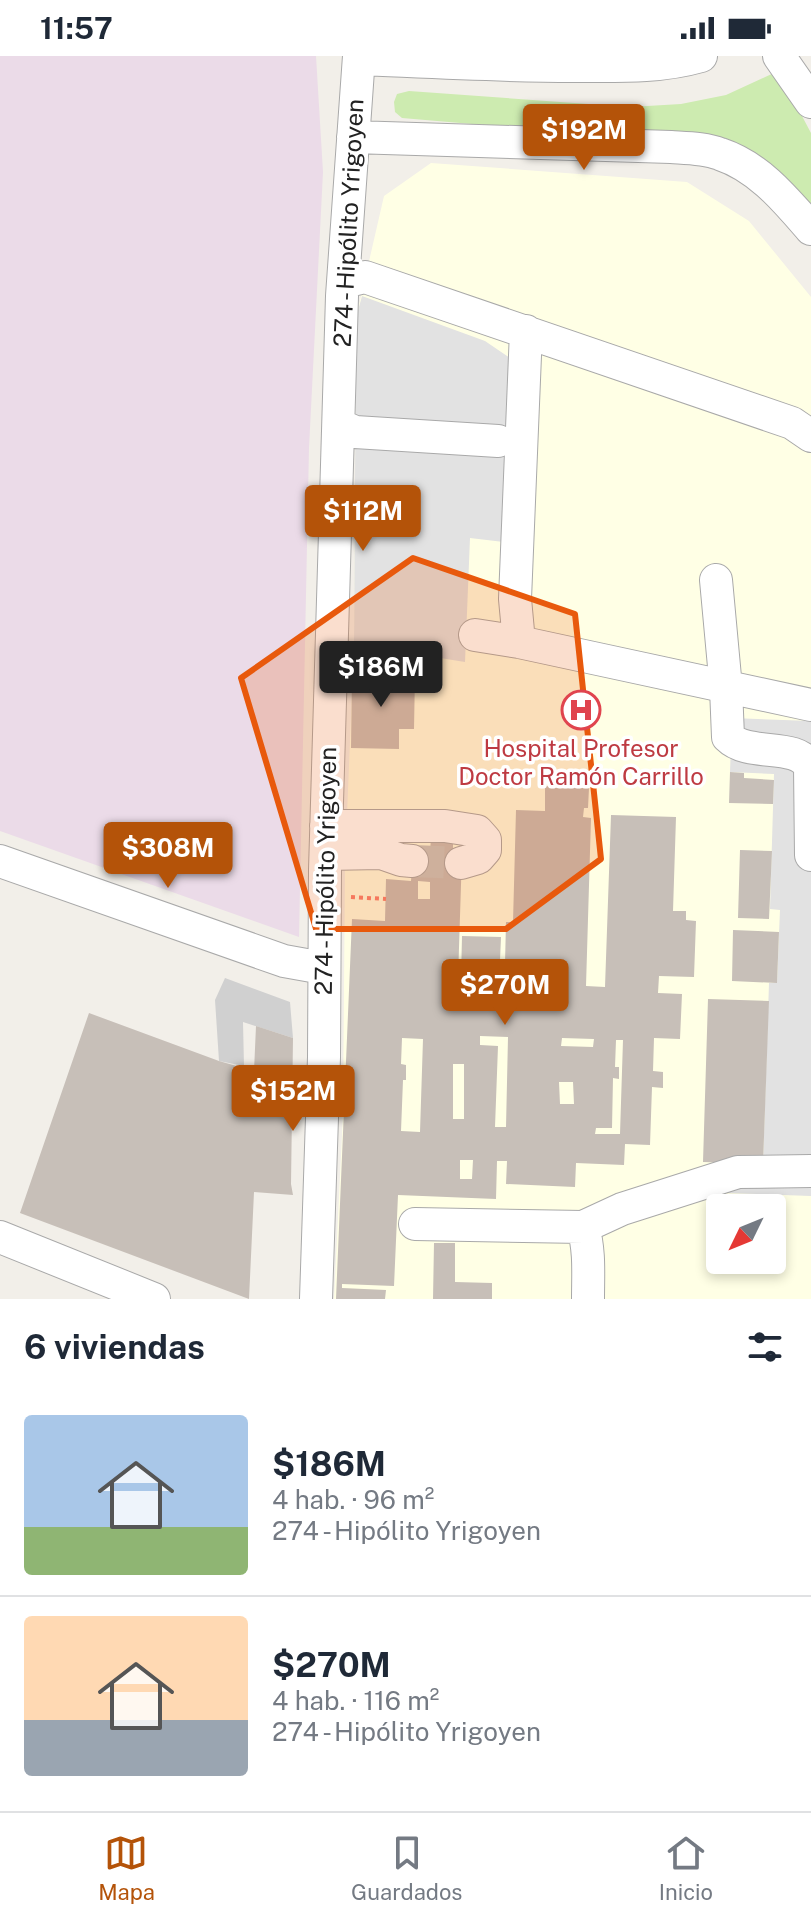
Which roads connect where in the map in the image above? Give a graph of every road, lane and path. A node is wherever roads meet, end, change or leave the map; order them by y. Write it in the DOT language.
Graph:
graph roads {
  1 [pos="701,56"];
  2 [pos="779,56"];
  3 [pos="360,57"];
  4 [pos="509,61"];
  5 [pos="811,102"];
  6 [pos="353,137"];
  7 [pos="811,229"];
  8 [pos="344,282"];
  9 [pos="526,331"];
  10 [pos="339,425"];
  11 [pos="811,436"];
  12 [pos="498,441"];
  13 [pos="716,580"];
  14 [pos="475,635"];
  15 [pos="519,642"];
  16 [pos="726,688"];
  17 [pos="811,705"];
  18 [pos="326,840"];
  19 [pos="811,855"];
  20 [pos="0,861"];
  21 [pos="412,861"];
  22 [pos="461,863"];
  23 [pos="324,896"];
  24 [pos="386,899"];
  25 [pos="323,968"];
  26 [pos="811,1171"];
  27 [pos="415,1224"];
  28 [pos="583,1227"];
  29 [pos="0,1237"];
  30 [pos="154,1299"];
  31 [pos="316,1299"];
  32 [pos="588,1299"];
  1 -- 4 [label="street"];
  2 -- 5 [label="street"];
  3 -- 4 [label="street"];
  3 -- 6 [label="street, 274 - Hipólito Yrigoyen"];
  6 -- 7 [label="street"];
  6 -- 8 [label="street, 274 - Hipólito Yrigoyen"];
  8 -- 9 [label="street"];
  8 -- 10 [label="street, 274 - Hipólito Yrigoyen"];
  9 -- 11 [label="street"];
  9 -- 15 [label="street"];
  10 -- 12 [label="street"];
  10 -- 18 [label="street, 274 - Hipólito Yrigoyen"];
  13 -- 16 [label="street"];
  14 -- 15 [label="street"];
  15 -- 16 [label="street"];
  16 -- 17 [label="street"];
  16 -- 19 [label="street"];
  18 -- 21 [label="street"];
  18 -- 22 [label="street"];
  18 -- 23 [label="street, 274 - Hipólito Yrigoyen"];
  20 -- 25 [label="street"];
  23 -- 24 [label="path"];
  23 -- 25 [label="street, 274 - Hipólito Yrigoyen"];
  25 -- 31 [label="street, 274 - Hipólito Yrigoyen"];
  26 -- 28 [label="street"];
  27 -- 28 [label="street"];
  28 -- 32 [label="street"];
  29 -- 30 [label="street"];
}
